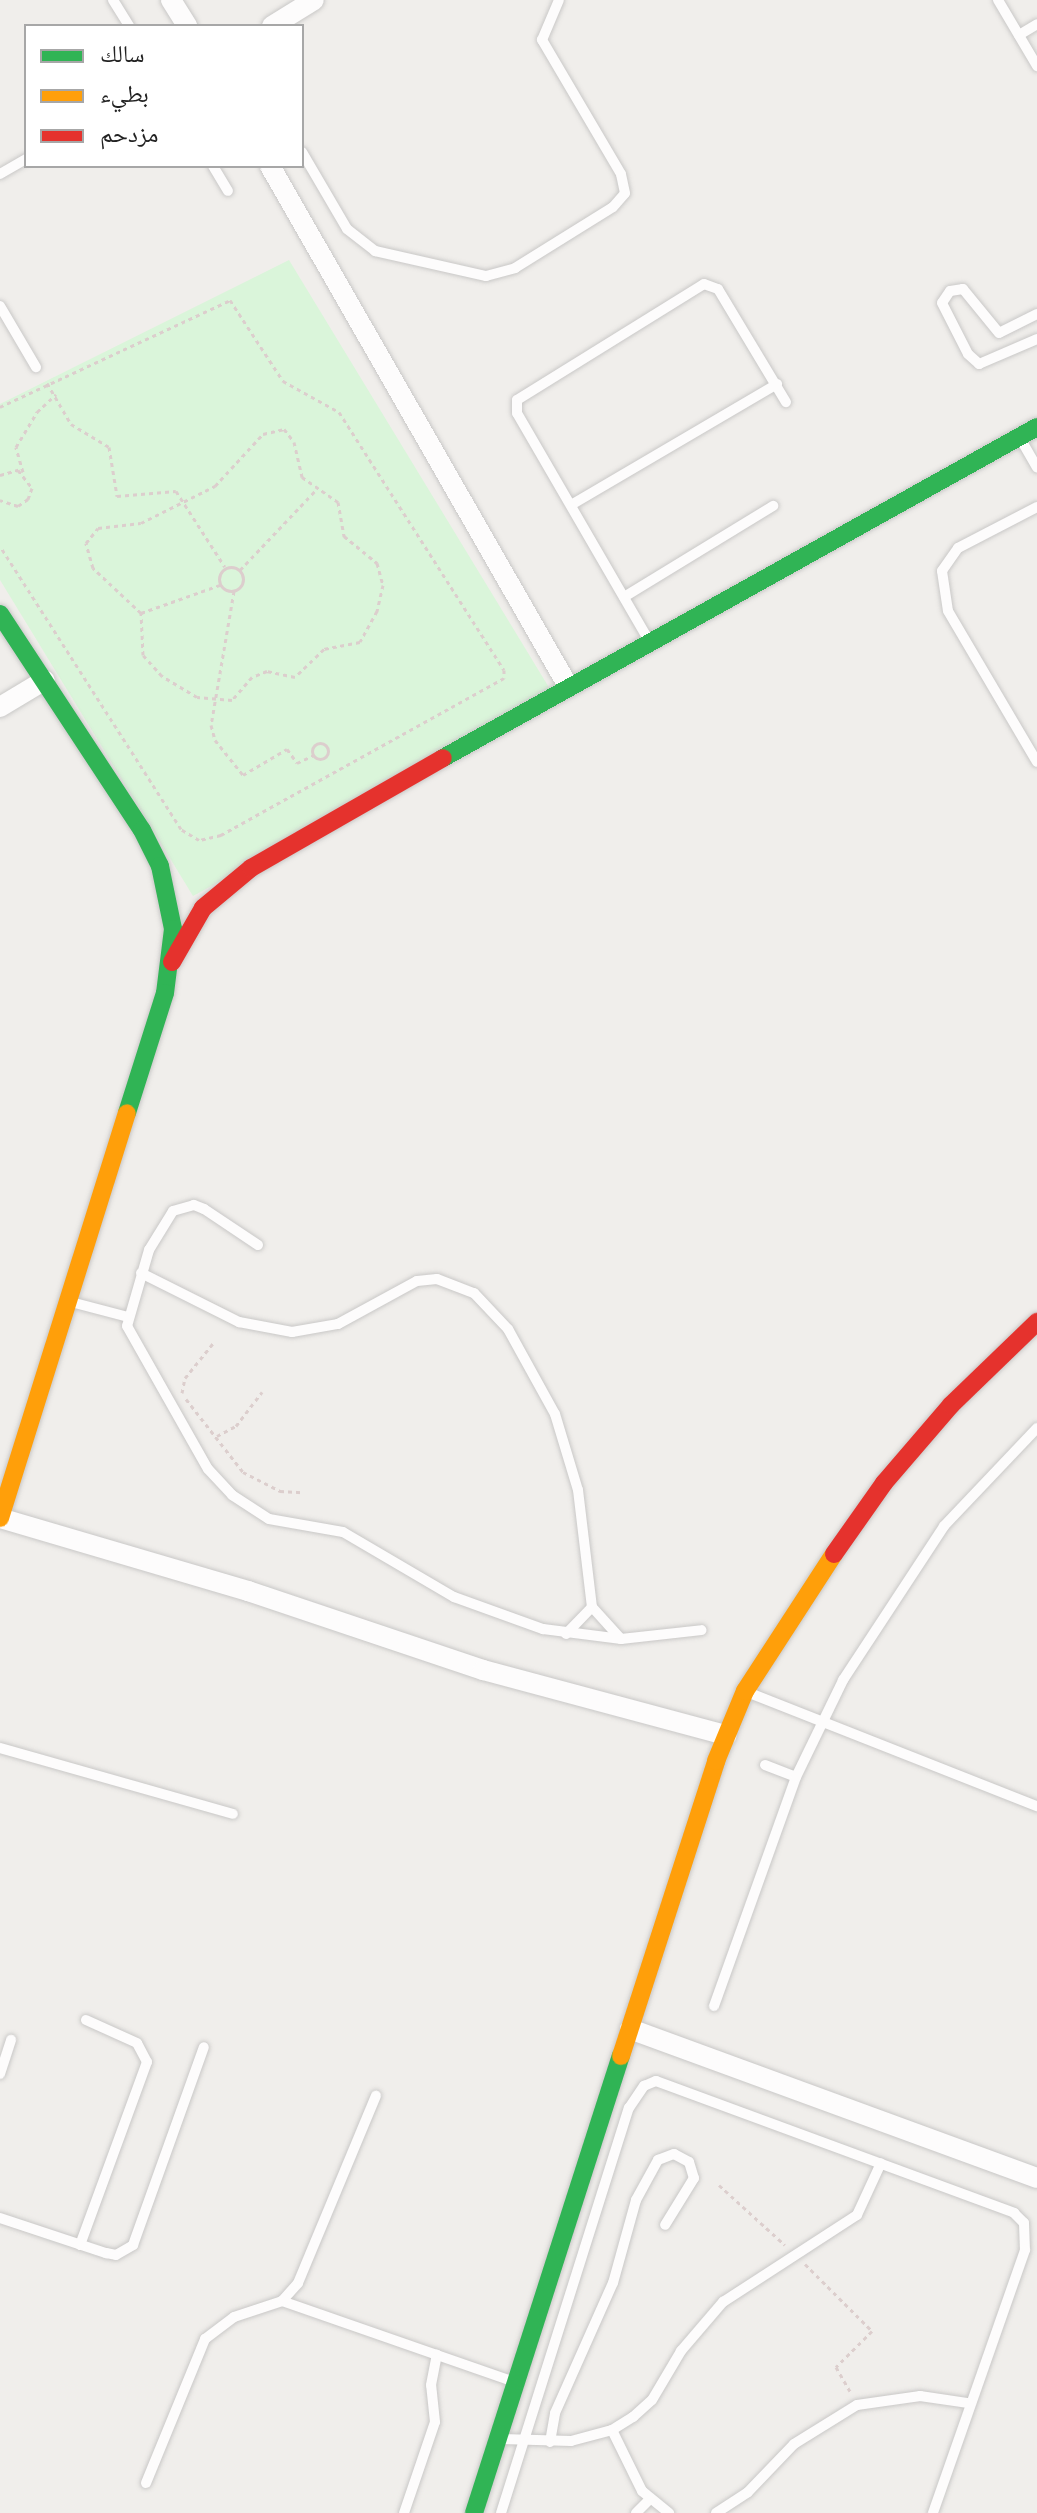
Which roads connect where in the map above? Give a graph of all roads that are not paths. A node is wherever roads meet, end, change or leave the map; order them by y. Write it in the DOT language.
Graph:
graph roads {
  1 [pos="113,0"];
  2 [pos="171,0"];
  3 [pos="314,0"];
  4 [pos="559,0"];
  5 [pos="998,0"];
  6 [pos="128,24"];
  7 [pos="186,24"];
  8 [pos="275,24"];
  9 [pos="1037,24"];
  10 [pos="1019,35"];
  11 [pos="1037,66"];
  12 [pos="304,155"];
  13 [pos="24,160"];
  14 [pos="214,168"];
  15 [pos="271,168"];
  16 [pos="0,174"];
  17 [pos="228,191"];
  18 [pos="0,306"];
  19 [pos="1037,314"];
  20 [pos="1037,339"];
  21 [pos="36,367"];
  22 [pos="777,384"];
  23 [pos="786,402"];
  24 [pos="1037,427"];
  25 [pos="1019,437"];
  26 [pos="1037,467"];
  27 [pos="571,505"];
  28 [pos="773,506"];
  29 [pos="1037,507"];
  30 [pos="624,597"];
  31 [pos="0,614"];
  32 [pos="649,640"];
  33 [pos="45,680"];
  34 [pos="568,686"];
  35 [pos="0,707"];
  36 [pos="1037,762"];
  37 [pos="172,962"];
  38 [pos="258,1245"];
  39 [pos="141,1273"];
  40 [pos="65,1300"];
  41 [pos="128,1317"];
  42 [pos="1037,1322"];
  43 [pos="1037,1428"];
  44 [pos="0,1518"];
  45 [pos="592,1607"];
  46 [pos="702,1630"];
  47 [pos="566,1634"];
  48 [pos="621,1639"];
  49 [pos="745,1691"];
  50 [pos="819,1725"];
  51 [pos="726,1735"];
  52 [pos="0,1748"];
  53 [pos="765,1765"];
  54 [pos="796,1777"];
  55 [pos="1037,1806"];
  56 [pos="233,1814"];
  57 [pos="714,2006"];
  58 [pos="86,2020"];
  59 [pos="630,2029"];
  60 [pos="11,2040"];
  61 [pos="204,2047"];
  62 [pos="0,2074"];
  63 [pos="376,2096"];
  64 [pos="881,2163"];
  65 [pos="1037,2178"];
  66 [pos="0,2218"];
  67 [pos="665,2225"];
  68 [pos="80,2245"];
  69 [pos="282,2301"];
  70 [pos="437,2355"];
  71 [pos="514,2382"];
  72 [pos="968,2403"];
  73 [pos="612,2430"];
  74 [pos="496,2437"];
  75 [pos="523,2442"];
  76 [pos="550,2442"];
  77 [pos="146,2483"];
  78 [pos="649,2500"];
  79 [pos="404,2513"];
  80 [pos="474,2513"];
  81 [pos="501,2513"];
  82 [pos="636,2513"];
  83 [pos="669,2513"];
  84 [pos="716,2513"];
  85 [pos="933,2513"];
  1 -- 6 [label="lane"];
  2 -- 7 [label="street"];
  3 -- 8 [label="street"];
  4 -- 12 [label="lane"];
  5 -- 10 [label="lane"];
  9 -- 10 [label="lane"];
  10 -- 11 [label="lane"];
  13 -- 16 [label="lane"];
  14 -- 17 [label="lane"];
  15 -- 34 [label="street"];
  18 -- 21 [label="lane"];
  19 -- 20 [label="lane"];
  22 -- 23 [label="lane"];
  22 -- 27 [label="lane"];
  22 -- 27 [label="lane"];
  24 -- 25 [label="street"];
  25 -- 26 [label="lane"];
  25 -- 32 [label="street"];
  27 -- 30 [label="lane"];
  28 -- 30 [label="lane"];
  29 -- 36 [label="lane"];
  30 -- 32 [label="lane"];
  31 -- 33 [label="street"];
  32 -- 34 [label="street"];
  33 -- 35 [label="street"];
  33 -- 37 [label="street"];
  34 -- 37 [label="street"];
  37 -- 40 [label="street"];
  38 -- 39 [label="lane"];
  39 -- 41 [label="lane"];
  39 -- 45 [label="lane"];
  40 -- 41 [label="lane"];
  40 -- 44 [label="street"];
  41 -- 47 [label="lane"];
  42 -- 49 [label="street"];
  43 -- 50 [label="lane"];
  44 -- 51 [label="street"];
  45 -- 47 [label="lane"];
  45 -- 48 [label="lane"];
  46 -- 48 [label="lane"];
  47 -- 48 [label="lane"];
  49 -- 50 [label="lane"];
  49 -- 51 [label="street"];
  50 -- 54 [label="lane"];
  50 -- 55 [label="lane"];
  51 -- 59 [label="street"];
  52 -- 56 [label="lane"];
  53 -- 54 [label="lane"];
  54 -- 57 [label="lane"];
  58 -- 68 [label="lane"];
  59 -- 65 [label="street"];
  59 -- 71 [label="street"];
  60 -- 62 [label="lane"];
  61 -- 68 [label="lane"];
  63 -- 69 [label="lane"];
  64 -- 72 [label="lane"];
  64 -- 73 [label="lane"];
  64 -- 75 [label="lane"];
  66 -- 68 [label="lane"];
  67 -- 76 [label="lane"];
  69 -- 70 [label="lane"];
  69 -- 77 [label="lane"];
  70 -- 71 [label="lane"];
  70 -- 79 [label="lane"];
  71 -- 74 [label="street"];
  72 -- 84 [label="lane"];
  72 -- 85 [label="lane"];
  73 -- 76 [label="lane"];
  73 -- 78 [label="lane"];
  74 -- 75 [label="lane"];
  74 -- 80 [label="street"];
  75 -- 76 [label="lane"];
  75 -- 81 [label="lane"];
  78 -- 82 [label="lane"];
  78 -- 83 [label="lane"];
}
